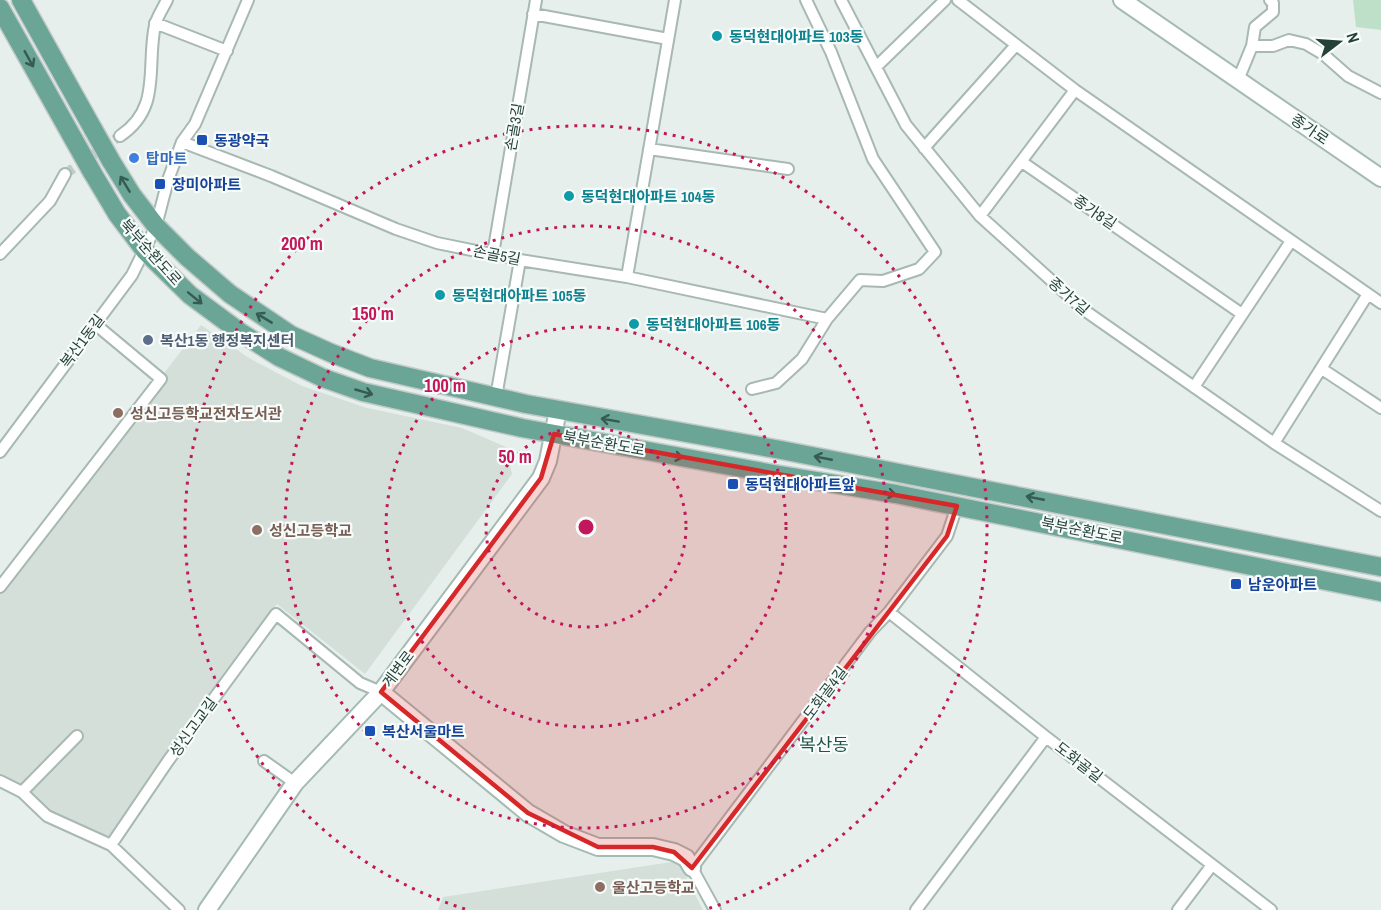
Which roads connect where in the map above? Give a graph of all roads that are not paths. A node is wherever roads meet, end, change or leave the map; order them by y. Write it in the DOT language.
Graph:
graph roads {
  1 [pos="21,0"];
  2 [pos="167,0"];
  3 [pos="248,0"];
  4 [pos="536,0"];
  5 [pos="675,0"];
  6 [pos="806,0"];
  7 [pos="841,0"];
  8 [pos="945,0"];
  9 [pos="958,0"];
  10 [pos="1122,0"];
  11 [pos="1270,0"];
  12 [pos="0,8"];
  13 [pos="533,14"];
  14 [pos="155,23"];
  15 [pos="668,39"];
  16 [pos="1016,45"];
  17 [pos="1252,46"];
  18 [pos="226,51"];
  19 [pos="876,67"];
  20 [pos="1238,80"];
  21 [pos="1075,90"];
  22 [pos="1381,93"];
  23 [pos="120,136"];
  24 [pos="182,142"];
  25 [pos="924,148"];
  26 [pos="649,149"];
  27 [pos="1022,162"];
  28 [pos="788,169"];
  29 [pos="65,174"];
  30 [pos="1381,177"];
  31 [pos="980,216"];
  32 [pos="156,226"];
  33 [pos="1291,241"];
  34 [pos="145,251"];
  35 [pos="0,254"];
  36 [pos="493,254"];
  37 [pos="520,260"];
  38 [pos="627,277"];
  39 [pos="1368,294"];
  40 [pos="1381,303"];
  41 [pos="1242,314"];
  42 [pos="826,319"];
  43 [pos="95,324"];
  44 [pos="1322,369"];
  45 [pos="1194,387"];
  46 [pos="752,389"];
  47 [pos="496,397"];
  48 [pos="1381,408"];
  49 [pos="558,410"];
  50 [pos="554,434"];
  51 [pos="1274,443"];
  52 [pos="0,452"];
  53 [pos="1063,504"];
  54 [pos="957,506"];
  55 [pos="1381,511"];
  56 [pos="1060,526"];
  57 [pos="1381,557"];
  58 [pos="1381,567"];
  59 [pos="0,587"];
  60 [pos="1381,592"];
  61 [pos="1381,603"];
  62 [pos="889,612"];
  63 [pos="381,692"];
  64 [pos="77,736"];
  65 [pos="1046,737"];
  66 [pos="264,761"];
  67 [pos="0,780"];
  68 [pos="295,783"];
  69 [pos="22,792"];
  70 [pos="111,844"];
  71 [pos="1212,865"];
  72 [pos="692,868"];
  73 [pos="179,910"];
  74 [pos="207,910"];
  75 [pos="715,910"];
  76 [pos="916,910"];
  77 [pos="1178,910"];
  78 [pos="1271,910"];
  32 -- 1 [label="main road, 북부순환도로, one-way, bridge"];
  2 -- 14 [label="street"];
  3 -- 18 [label="street, 복산1동길"];
  4 -- 13 [label="street, 손골3길"];
  5 -- 15 [label="street"];
  6 -- 42 [label="street"];
  7 -- 19 [label="street, 종가7길"];
  8 -- 19 [label="street"];
  9 -- 16 [label="street"];
  10 -- 20 [label="street, 종가로"];
  11 -- 17 [label="street"];
  12 -- 34 [label="main road, 북부순환도로, one-way, bridge"];
  13 -- 15 [label="street"];
  13 -- 36 [label="street, 손골3길"];
  14 -- 18 [label="street"];
  14 -- 23 [label="street"];
  15 -- 26 [label="street"];
  16 -- 21 [label="street"];
  16 -- 25 [label="street"];
  17 -- 20 [label="street"];
  17 -- 22 [label="street"];
  18 -- 24 [label="street, 복산1동길"];
  19 -- 25 [label="street, 종가7길"];
  20 -- 30 [label="street, 종가로"];
  21 -- 27 [label="street"];
  21 -- 33 [label="street"];
  24 -- 32 [label="street, 복산1동길"];
  24 -- 36 [label="street, 손골5길"];
  25 -- 31 [label="street, 종가7길"];
  26 -- 28 [label="street"];
  26 -- 38 [label="street"];
  27 -- 31 [label="street"];
  27 -- 41 [label="street, 종가8길"];
  29 -- 35 [label="street"];
  31 -- 45 [label="street, 종가7길"];
  32 -- 34 [label="street, 복산1동길"];
  47 -- 32 [label="main road, 북부순환도로, one-way"];
  33 -- 39 [label="street"];
  33 -- 41 [label="street"];
  34 -- 43 [label="street, 복산1동길"];
  34 -- 50 [label="main road, 북부순환도로, one-way"];
  36 -- 37 [label="street, 손골5길"];
  37 -- 38 [label="street, 손골5길"];
  37 -- 47 [label="street"];
  38 -- 42 [label="street, 손골5길"];
  39 -- 40 [label="street"];
  39 -- 44 [label="street"];
  41 -- 45 [label="street"];
  42 -- 46 [label="street"];
  43 -- 52 [label="street, 복산1동길"];
  43 -- 59 [label="street"];
  44 -- 48 [label="street"];
  44 -- 51 [label="street"];
  45 -- 51 [label="street, 종가7길"];
  47 -- 49 [label="main road, 북부순환도로"];
  49 -- 50 [label="street, 계변로"];
  53 -- 49 [label="main road, 북부순환도로, one-way"];
  50 -- 54 [label="main road, 북부순환도로, one-way"];
  50 -- 63 [label="street, 계변로"];
  51 -- 55 [label="street, 종가7길"];
  53 -- 57 [label="main road"];
  53 -- 58 [label="main road, 북부순환도로"];
  54 -- 56 [label="main road, 북부순환도로"];
  54 -- 62 [label="street, 도화골4길"];
  56 -- 60 [label="main road, 북부순환도로"];
  56 -- 61 [label="main road"];
  62 -- 65 [label="street, 도화골길"];
  62 -- 72 [label="street, 도화골4길"];
  63 -- 68 [label="street, 계변로"];
  63 -- 70 [label="street, 성신고교길"];
  63 -- 72 [label="street"];
  64 -- 69 [label="street"];
  65 -- 71 [label="street, 도화골길"];
  65 -- 76 [label="street"];
  66 -- 68 [label="street"];
  67 -- 69 [label="street"];
  68 -- 74 [label="street, 계변로"];
  69 -- 70 [label="street"];
  70 -- 73 [label="street"];
  71 -- 77 [label="street"];
  71 -- 78 [label="street, 도화골길"];
  72 -- 75 [label="street"];
}
